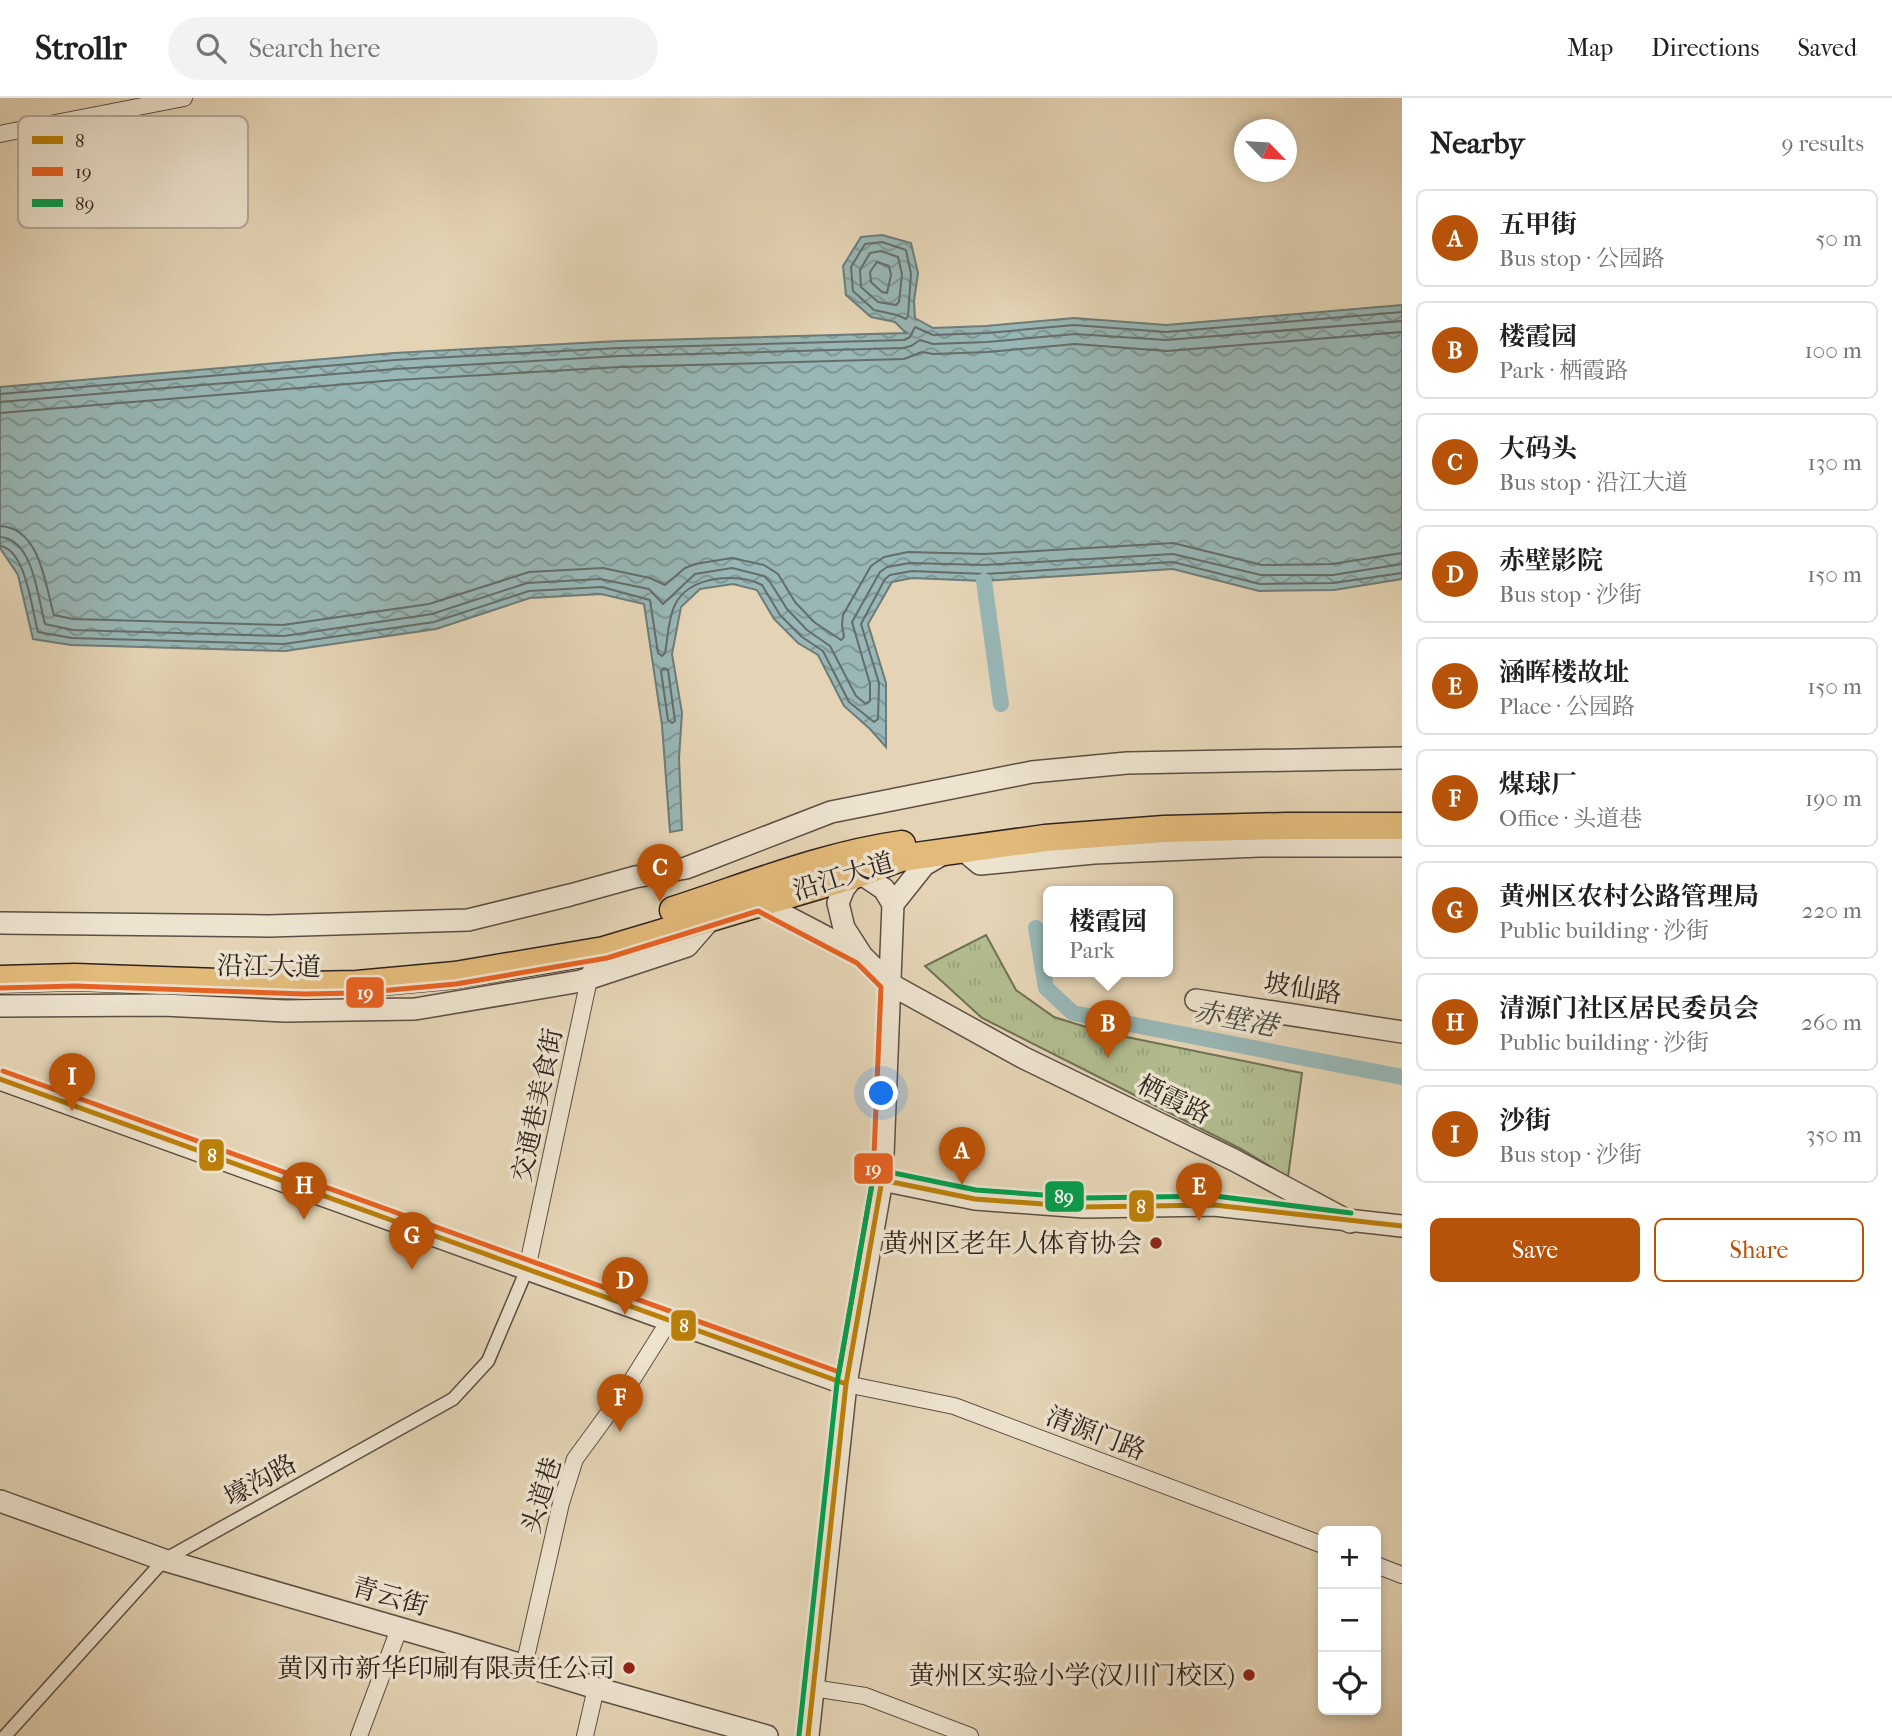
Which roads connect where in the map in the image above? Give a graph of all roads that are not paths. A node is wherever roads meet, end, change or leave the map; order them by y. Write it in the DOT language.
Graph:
graph roads {
  1 [pos="184,98"];
  2 [pos="92,116"];
  3 [pos="18,130"];
  4 [pos="0,134"];
  5 [pos="1402,758"];
  6 [pos="1402,810"];
  7 [pos="1402,825"];
  8 [pos="1402,846"];
  9 [pos="879,847"];
  10 [pos="955,850"];
  11 [pos="855,875"];
  12 [pos="759,902"];
  13 [pos="893,904"];
  14 [pos="713,916"];
  15 [pos="0,923"];
  16 [pos="595,952"];
  17 [pos="862,956"];
  18 [pos="0,962"];
  19 [pos="589,978"];
  20 [pos="0,979"];
  21 [pos="890,984"];
  22 [pos="1196,1000"];
  23 [pos="0,1006"];
  24 [pos="1402,1032"];
  25 [pos="0,1079"];
  26 [pos="882,1180"];
  27 [pos="1350,1222"];
  28 [pos="1402,1226"];
  29 [pos="527,1269"];
  30 [pos="669,1321"];
  31 [pos="846,1384"];
  32 [pos="0,1502"];
  33 [pos="1318,1543"];
  34 [pos="164,1560"];
  35 [pos="1381,1567"];
  36 [pos="1402,1575"];
  37 [pos="399,1629"];
  38 [pos="524,1666"];
  39 [pos="596,1688"];
  40 [pos="813,1688"];
  41 [pos="5,1736"];
  42 [pos="359,1736"];
  43 [pos="585,1736"];
  44 [pos="767,1736"];
  45 [pos="808,1736"];
  46 [pos="970,1736"];
  1 -- 2 [label="street"];
  3 -- 4 [label="street"];
  5 -- 15 [label="street"];
  6 -- 9 [label="main road, 沿江大道"];
  7 -- 10 [label="main road, 沿江大道"];
  8 -- 10 [label="street"];
  9 -- 11 [label="street"];
  9 -- 18 [label="main road, 沿江大道"];
  10 -- 11 [label="main road, 沿江大道"];
  10 -- 13 [label="street"];
  11 -- 12 [label="main road, 沿江大道"];
  11 -- 13 [label="street"];
  11 -- 17 [label="street"];
  12 -- 14 [label="main road, 沿江大道"];
  12 -- 17 [label="street"];
  13 -- 21 [label="street"];
  14 -- 16 [label="main road, 沿江大道"];
  14 -- 19 [label="street"];
  16 -- 19 [label="street, 交通巷美食街"];
  16 -- 20 [label="main road, 沿江大道"];
  17 -- 21 [label="street, 栖霞路"];
  19 -- 23 [label="street"];
  19 -- 29 [label="street, 交通巷美食街"];
  21 -- 26 [label="street"];
  21 -- 27 [label="street, 栖霞路"];
  22 -- 24 [label="street, 坡仙路"];
  25 -- 29 [label="street"];
  26 -- 27 [label="street"];
  26 -- 31 [label="street"];
  27 -- 28 [label="street, 栖霞路"];
  29 -- 30 [label="street"];
  29 -- 34 [label="street, 壕沟路"];
  30 -- 31 [label="street"];
  30 -- 38 [label="street, 头道巷"];
  31 -- 33 [label="street, 清源门路"];
  31 -- 40 [label="street"];
  32 -- 34 [label="street, 青云街"];
  34 -- 37 [label="street, 青云街"];
  34 -- 41 [label="street, 壕沟路"];
  35 -- 36 [label="street"];
  37 -- 38 [label="street, 青云街"];
  37 -- 42 [label="street"];
  38 -- 39 [label="street, 青云街"];
  39 -- 43 [label="street"];
  39 -- 44 [label="street, 青云街"];
  40 -- 45 [label="street"];
  40 -- 46 [label="street"];
}
